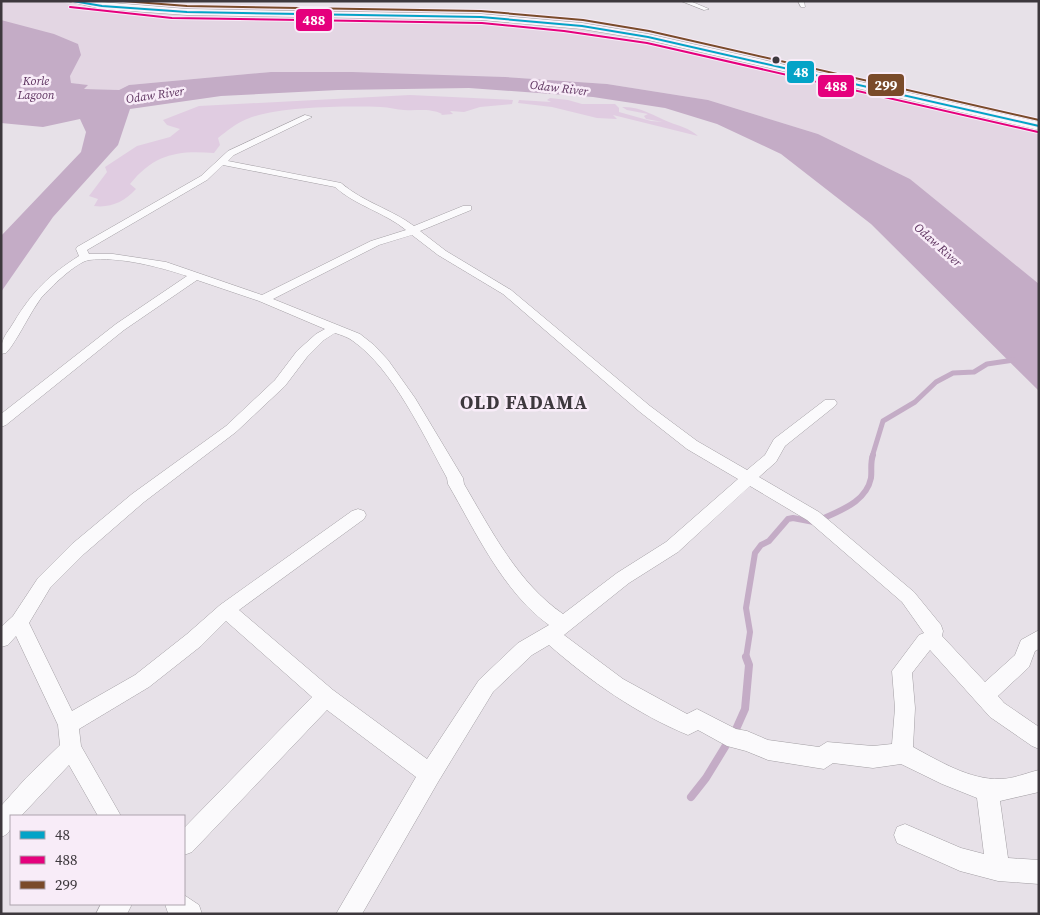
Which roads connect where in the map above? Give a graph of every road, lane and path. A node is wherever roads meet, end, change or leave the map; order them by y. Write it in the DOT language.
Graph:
graph roads {
  1 [pos="71,1"];
  2 [pos="100,1"];
  3 [pos="684,1"];
  4 [pos="706,9"];
  5 [pos="916,93"];
  6 [pos="308,116"];
  7 [pos="1039,116"];
  8 [pos="1039,126"];
  9 [pos="220,166"];
  10 [pos="467,208"];
  11 [pos="411,229"];
  12 [pos="85,257"];
  13 [pos="196,275"];
  14 [pos="264,299"];
  15 [pos="335,328"];
  16 [pos="1,350"];
  17 [pos="830,403"];
  18 [pos="1,422"];
  19 [pos="749,478"];
  20 [pos="358,515"];
  21 [pos="226,610"];
  22 [pos="19,622"];
  23 [pos="557,630"];
  24 [pos="932,638"];
  25 [pos="1039,638"];
  26 [pos="1,639"];
  27 [pos="985,695"];
  28 [pos="326,697"];
  29 [pos="68,724"];
  30 [pos="1039,739"];
  31 [pos="71,749"];
  32 [pos="902,753"];
  33 [pos="430,774"];
  34 [pos="1039,781"];
  35 [pos="987,788"];
  36 [pos="109,815"];
  37 [pos="1,826"];
  38 [pos="904,835"];
  39 [pos="185,843"];
  40 [pos="998,869"];
  41 [pos="1039,872"];
  42 [pos="119,905"];
  43 [pos="178,905"];
  44 [pos="108,914"];
  45 [pos="190,914"];
  46 [pos="348,914"];
  1 -- 5 [label="main road"];
  2 -- 5 [label="main road"];
  3 -- 4 [label="street"];
  5 -- 7 [label="main road"];
  5 -- 8 [label="main road"];
  6 -- 9 [label="street"];
  9 -- 11 [label="street"];
  9 -- 12 [label="street"];
  10 -- 11 [label="street"];
  11 -- 14 [label="street"];
  11 -- 19 [label="street"];
  12 -- 13 [label="street"];
  12 -- 16 [label="street"];
  13 -- 14 [label="street"];
  13 -- 18 [label="street"];
  14 -- 15 [label="street"];
  15 -- 22 [label="street"];
  15 -- 23 [label="street"];
  17 -- 19 [label="street"];
  19 -- 23 [label="street"];
  19 -- 24 [label="street"];
  20 -- 21 [label="street"];
  21 -- 28 [label="street"];
  21 -- 29 [label="street"];
  22 -- 26 [label="street"];
  22 -- 29 [label="street"];
  23 -- 32 [label="street"];
  23 -- 33 [label="street"];
  24 -- 27 [label="street"];
  24 -- 32 [label="street"];
  25 -- 27 [label="street"];
  27 -- 30 [label="street"];
  28 -- 33 [label="street"];
  28 -- 39 [label="street"];
  29 -- 31 [label="street"];
  31 -- 36 [label="street"];
  31 -- 37 [label="street"];
  32 -- 35 [label="street"];
  33 -- 46 [label="street"];
  34 -- 35 [label="street"];
  35 -- 40 [label="street"];
  38 -- 40 [label="street"];
  40 -- 41 [label="street"];
  42 -- 44 [label="street"];
  43 -- 45 [label="street"];
}
